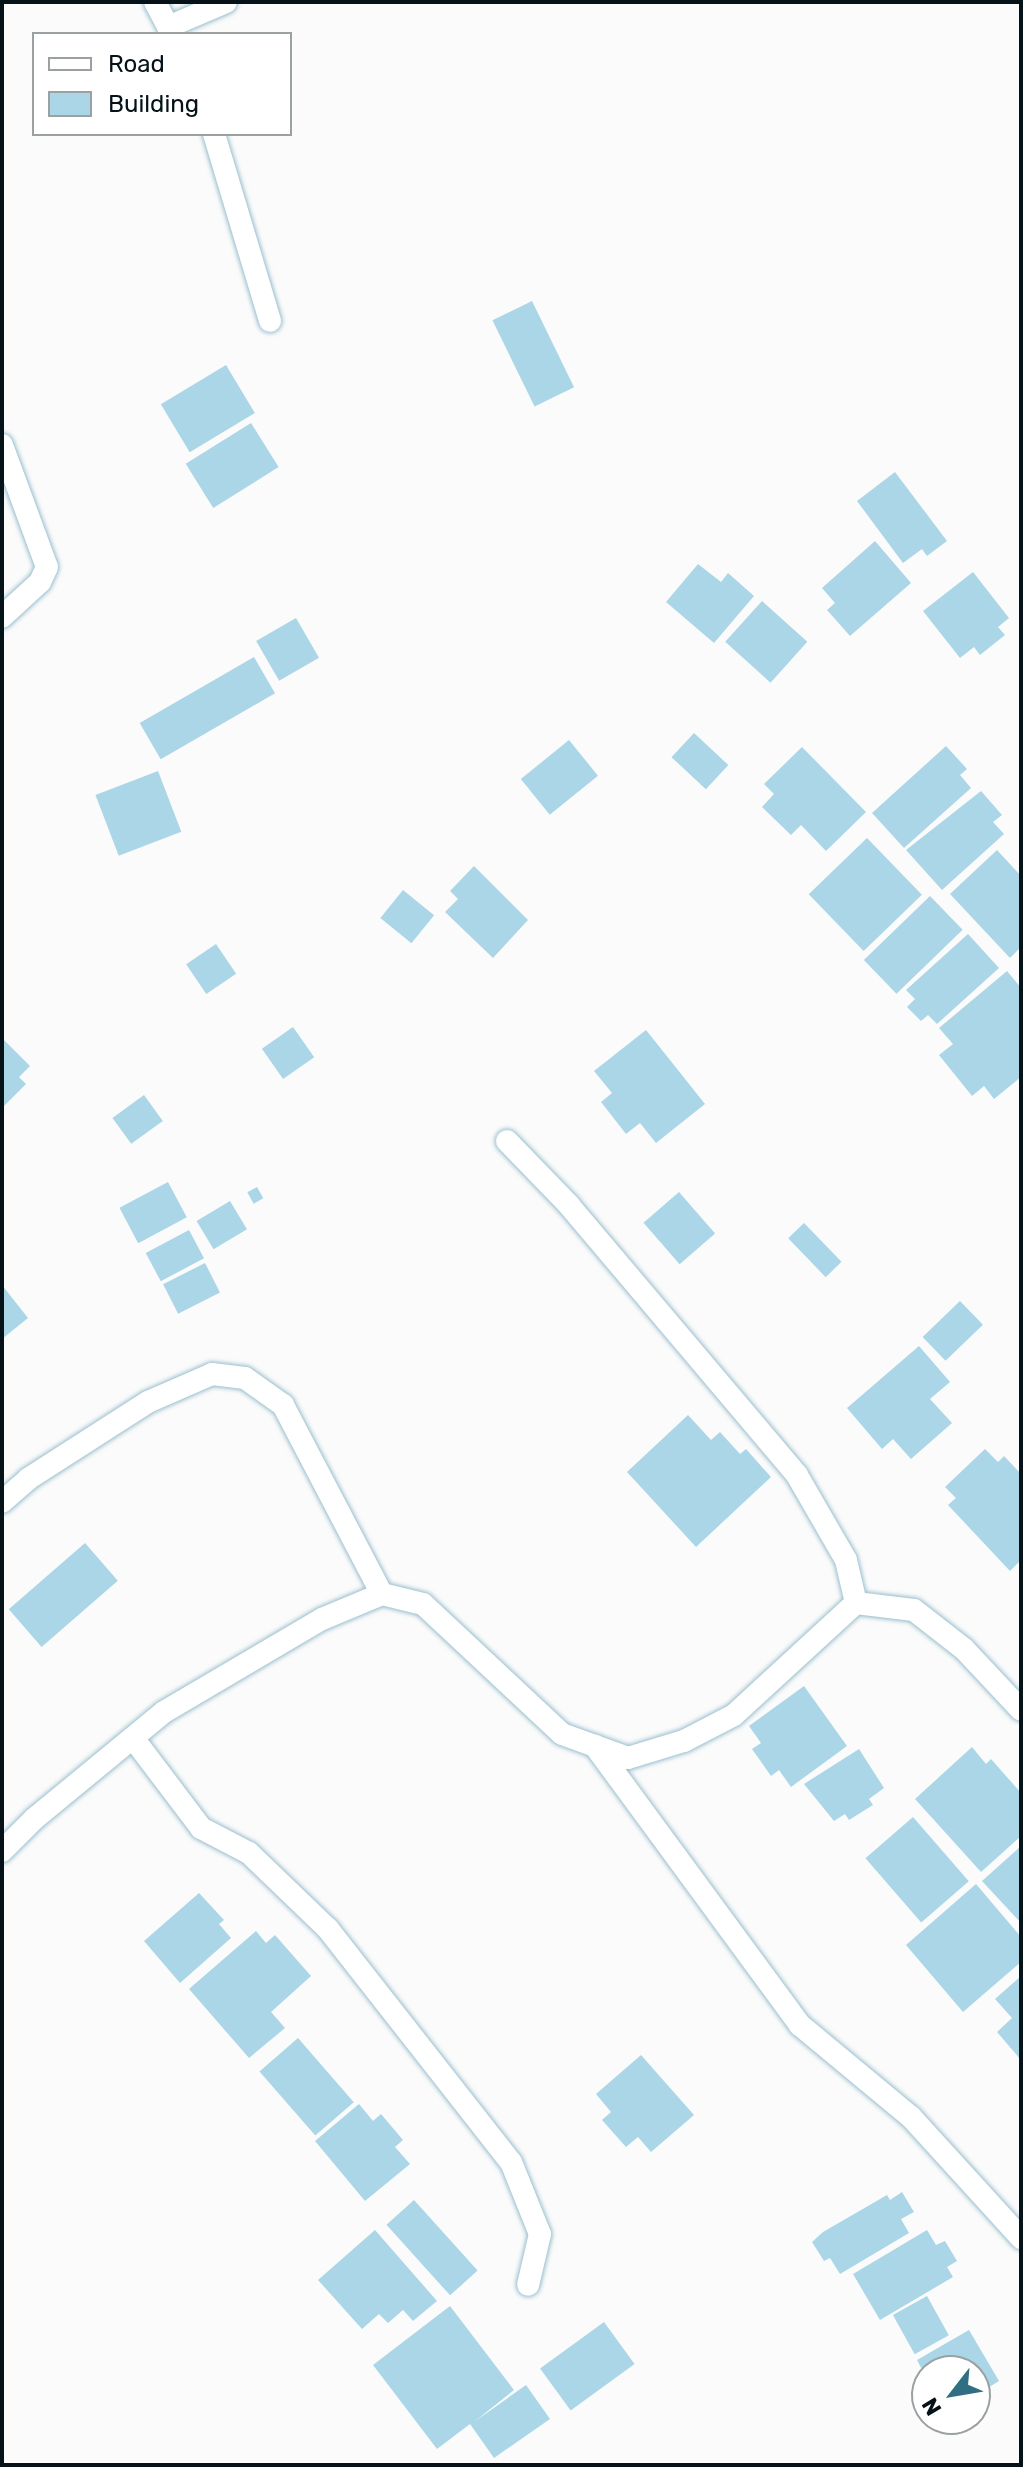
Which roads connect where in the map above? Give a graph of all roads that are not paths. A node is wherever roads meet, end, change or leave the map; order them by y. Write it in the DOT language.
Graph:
graph roads {
  1 [pos="155,2"];
  2 [pos="226,2"];
  3 [pos="170,30"];
  4 [pos="215,136"];
  5 [pos="270,321"];
  6 [pos="2,445"];
  7 [pos="2,617"];
  8 [pos="507,1141"];
  9 [pos="2,1502"];
  10 [pos="382,1594"];
  11 [pos="856,1603"];
  12 [pos="1021,1710"];
  13 [pos="133,1738"];
  14 [pos="595,1746"];
  15 [pos="2,1851"];
  16 [pos="1021,2238"];
  17 [pos="528,2285"];
  1 -- 3 [label="street"];
  2 -- 3 [label="street"];
  4 -- 5 [label="street"];
  6 -- 7 [label="street"];
  8 -- 11 [label="street"];
  9 -- 10 [label="street"];
  10 -- 13 [label="street"];
  10 -- 14 [label="street"];
  11 -- 12 [label="street"];
  11 -- 14 [label="street"];
  13 -- 15 [label="street"];
  13 -- 17 [label="street"];
  14 -- 16 [label="street"];
}
